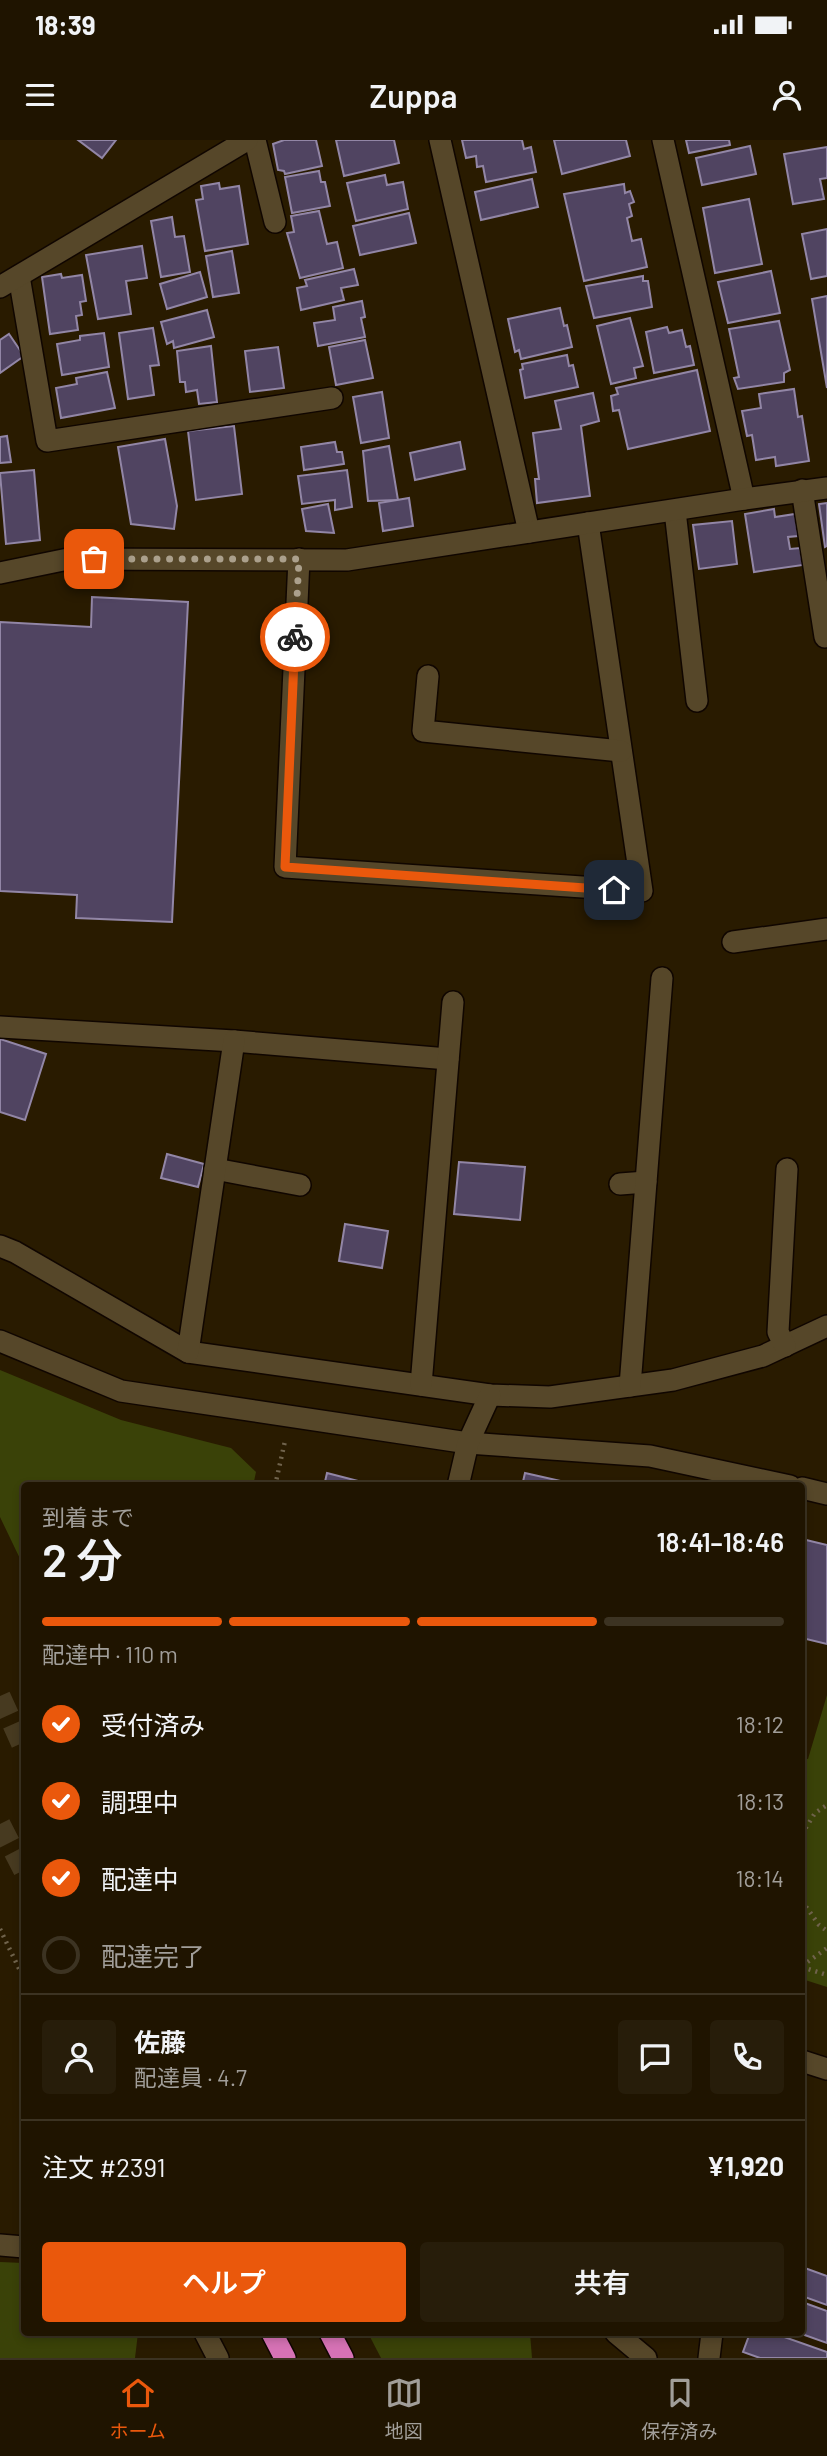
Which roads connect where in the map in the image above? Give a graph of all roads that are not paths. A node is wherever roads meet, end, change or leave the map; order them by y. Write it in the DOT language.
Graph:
graph roads {
  1 [pos="247,140"];
  2 [pos="255,140"];
  3 [pos="440,140"];
  4 [pos="663,140"];
  5 [pos="275,222"];
  6 [pos="19,276"];
  7 [pos="0,287"];
  8 [pos="332,398"];
  9 [pos="827,488"];
  10 [pos="802,490"];
  11 [pos="744,499"];
  12 [pos="675,511"];
  13 [pos="588,523"];
  14 [pos="529,532"];
  15 [pos="299,559"];
  16 [pos="0,573"];
  17 [pos="825,637"];
  18 [pos="428,676"];
  19 [pos="697,701"];
  20 [pos="621,751"];
  21 [pos="827,929"];
  22 [pos="733,942"];
  23 [pos="662,978"];
  24 [pos="453,1002"];
  25 [pos="0,1027"];
  26 [pos="234,1041"];
  27 [pos="448,1059"];
  28 [pos="215,1169"];
  29 [pos="787,1169"];
  30 [pos="646,1182"];
  31 [pos="620,1184"];
  32 [pos="300,1185"];
  33 [pos="0,1246"];
  34 [pos="827,1326"];
  35 [pos="0,1340"];
  36 [pos="785,1346"];
  37 [pos="188,1352"];
  38 [pos="421,1385"];
  39 [pos="630,1386"];
  40 [pos="490,1395"];
  41 [pos="468,1443"];
  42 [pos="459,1482"];
  43 [pos="771,1482"];
  44 [pos="805,1489"];
  45 [pos="827,1494"];
  46 [pos="805,2062"];
  47 [pos="827,2069"];
  48 [pos="0,2245"];
  49 [pos="21,2247"];
  50 [pos="207,2336"];
  51 [pos="274,2336"];
  52 [pos="332,2336"];
  53 [pos="620,2336"];
  54 [pos="712,2336"];
  55 [pos="218,2358"];
  56 [pos="285,2358"];
  57 [pos="343,2358"];
  58 [pos="646,2358"];
  59 [pos="709,2358"];
  1 -- 6 [label="street"];
  2 -- 5 [label="street"];
  3 -- 14 [label="street"];
  4 -- 11 [label="street"];
  6 -- 7 [label="street"];
  6 -- 8 [label="street"];
  9 -- 10 [label="street"];
  10 -- 11 [label="street"];
  10 -- 17 [label="street"];
  11 -- 12 [label="street"];
  12 -- 13 [label="street"];
  12 -- 19 [label="street"];
  13 -- 14 [label="street"];
  13 -- 20 [label="street"];
  14 -- 15 [label="street"];
  15 -- 16 [label="street"];
  15 -- 20 [label="street"];
  18 -- 20 [label="street"];
  21 -- 22 [label="street"];
  23 -- 30 [label="street"];
  24 -- 27 [label="street"];
  25 -- 26 [label="street"];
  26 -- 27 [label="street"];
  26 -- 28 [label="street"];
  27 -- 38 [label="street"];
  28 -- 32 [label="street"];
  28 -- 37 [label="street"];
  29 -- 36 [label="street"];
  30 -- 31 [label="street"];
  30 -- 39 [label="street"];
  33 -- 37 [label="street"];
  34 -- 36 [label="street"];
  35 -- 41 [label="street"];
  36 -- 39 [label="street"];
  37 -- 38 [label="street"];
  38 -- 40 [label="street"];
  39 -- 40 [label="street"];
  40 -- 41 [label="street"];
  41 -- 42 [label="street"];
  41 -- 43 [label="street"];
  44 -- 45 [label="street"];
  46 -- 47 [label="street"];
  48 -- 49 [label="street"];
  50 -- 55 [label="street"];
  51 -- 56 [label="highway"];
  52 -- 57 [label="highway"];
  53 -- 58 [label="street"];
  54 -- 59 [label="street"];
}
